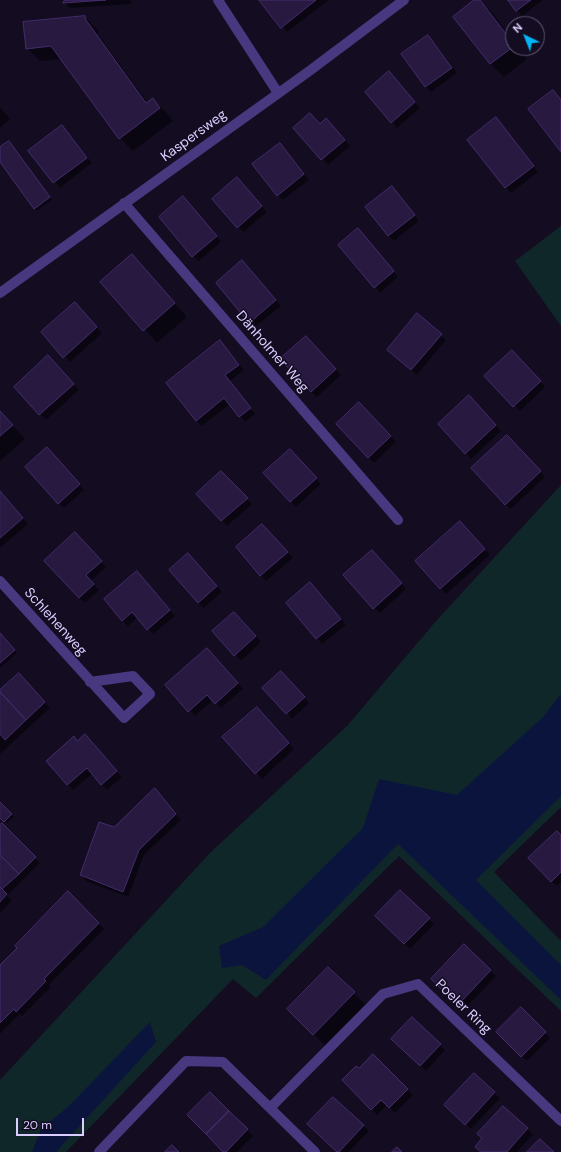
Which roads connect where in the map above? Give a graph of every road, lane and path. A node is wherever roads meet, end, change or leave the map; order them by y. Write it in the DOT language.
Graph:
graph roads {
  1 [pos="218,0"];
  2 [pos="404,0"];
  3 [pos="278,93"];
  4 [pos="124,203"];
  5 [pos="0,293"];
  6 [pos="398,520"];
  7 [pos="0,581"];
  8 [pos="90,682"];
  9 [pos="270,1108"];
  10 [pos="561,1121"];
  11 [pos="99,1152"];
  12 [pos="314,1152"];
  1 -- 3 [label="street"];
  2 -- 3 [label="street, Kaspersweg"];
  3 -- 4 [label="street, Kaspersweg"];
  4 -- 5 [label="street, Kaspersweg"];
  4 -- 6 [label="street, Dänholmer Weg"];
  7 -- 8 [label="street, Schlehenweg"];
  8 -- 8 [label="street, Schlehenweg"];
  9 -- 10 [label="street, Poeler Ring"];
  9 -- 11 [label="street"];
  9 -- 12 [label="street"];
}
